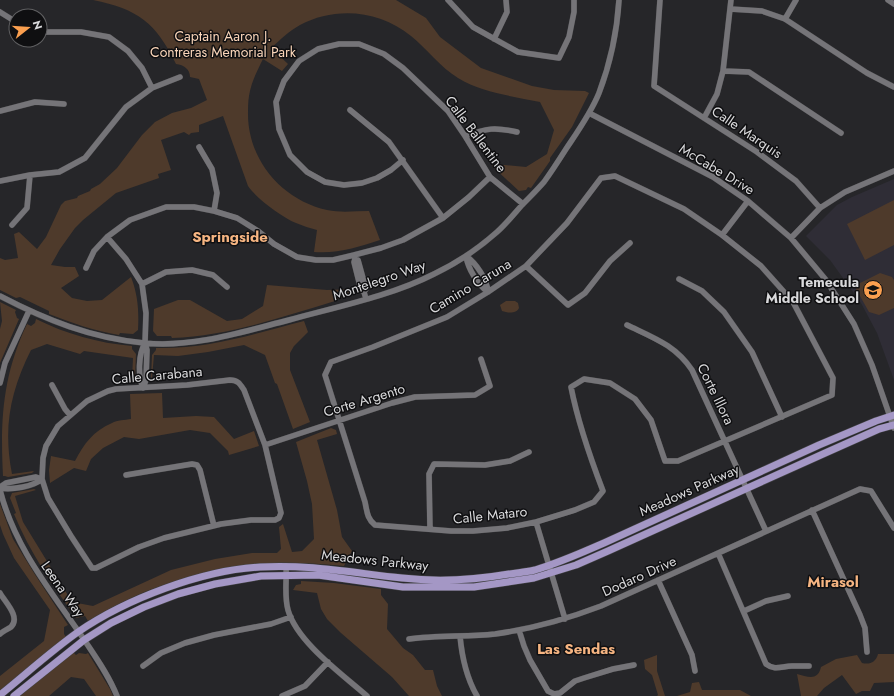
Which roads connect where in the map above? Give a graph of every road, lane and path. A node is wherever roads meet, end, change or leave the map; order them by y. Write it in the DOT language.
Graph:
graph roads {
  1 [pos="448,0"];
  2 [pos="506,0"];
  3 [pos="574,0"];
  4 [pos="619,0"];
  5 [pos="660,0"];
  6 [pos="731,0"];
  7 [pos="796,0"];
  8 [pos="888,0"];
  9 [pos="894,4"];
  10 [pos="730,9"];
  11 [pos="785,19"];
  12 [pos="48,32"];
  13 [pos="494,39"];
  14 [pos="723,72"];
  15 [pos="180,77"];
  16 [pos="894,87"];
  17 [pos="152,88"];
  18 [pos="64,104"];
  19 [pos="350,110"];
  20 [pos="0,111"];
  21 [pos="589,114"];
  22 [pos="704,118"];
  23 [pos="517,132"];
  24 [pos="841,133"];
  25 [pos="465,136"];
  26 [pos="199,147"];
  27 [pos="403,160"];
  28 [pos="894,172"];
  29 [pos="30,175"];
  30 [pos="490,177"];
  31 [pos="0,181"];
  32 [pos="748,200"];
  33 [pos="523,204"];
  34 [pos="820,208"];
  35 [pos="214,211"];
  36 [pos="443,218"];
  37 [pos="12,225"];
  38 [pos="722,235"];
  39 [pos="107,237"];
  40 [pos="791,238"];
  41 [pos="630,243"];
  42 [pos="466,256"];
  43 [pos="355,257"];
  44 [pos="526,266"];
  45 [pos="86,268"];
  46 [pos="679,279"];
  47 [pos="142,284"];
  48 [pos="227,287"];
  49 [pos="488,292"];
  50 [pos="0,296"];
  51 [pos="366,299"];
  52 [pos="29,311"];
  53 [pos="627,326"];
  54 [pos="145,343"];
  55 [pos="481,359"];
  56 [pos="0,383"];
  57 [pos="52,384"];
  58 [pos="144,388"];
  59 [pos="70,415"];
  60 [pos="892,416"];
  61 [pos="782,417"];
  62 [pos="338,420"];
  63 [pos="894,426"];
  64 [pos="726,442"];
  65 [pos="265,444"];
  66 [pos="529,452"];
  67 [pos="126,474"];
  68 [pos="42,480"];
  69 [pos="742,480"];
  70 [pos="0,488"];
  71 [pos="746,488"];
  72 [pos="812,510"];
  73 [pos="536,522"];
  74 [pos="214,526"];
  75 [pos="894,528"];
  76 [pos="430,529"];
  77 [pos="766,531"];
  78 [pos="718,553"];
  79 [pos="550,565"];
  80 [pos="286,566"];
  81 [pos="552,573"];
  82 [pos="287,576"];
  83 [pos="658,580"];
  84 [pos="0,593"];
  85 [pos="788,596"];
  86 [pos="744,611"];
  87 [pos="291,617"];
  88 [pos="565,618"];
  89 [pos="519,630"];
  90 [pos="79,632"];
  91 [pos="0,634"];
  92 [pos="460,636"];
  93 [pos="409,639"];
  94 [pos="84,640"];
  95 [pos="867,652"];
  96 [pos="328,662"];
  97 [pos="634,665"];
  98 [pos="143,666"];
  99 [pos="809,666"];
  100 [pos="695,671"];
  101 [pos="0,695"];
  102 [pos="14,696"];
  103 [pos="117,696"];
  104 [pos="285,696"];
  105 [pos="367,696"];
  106 [pos="477,696"];
  1 -- 13 [label="street"];
  2 -- 13 [label="street"];
  3 -- 13 [label="street"];
  4 -- 21 [label="street, Montelegro Way"];
  5 -- 22 [label="street, Calle Marquis"];
  6 -- 10 [label="street"];
  7 -- 11 [label="street"];
  8 -- 9 [label="street"];
  10 -- 11 [label="street"];
  10 -- 14 [label="street"];
  11 -- 16 [label="street"];
  12 -- 17 [label="street"];
  14 -- 22 [label="street"];
  14 -- 24 [label="street"];
  15 -- 17 [label="street"];
  17 -- 29 [label="street"];
  18 -- 20 [label="street"];
  19 -- 27 [label="street"];
  21 -- 32 [label="street, McCabe Drive"];
  21 -- 33 [label="street, Montelegro Way"];
  22 -- 34 [label="street, Calle Marquis"];
  23 -- 25 [label="street"];
  25 -- 27 [label="street, Calle Ballentine"];
  25 -- 30 [label="street, Calle Ballentine"];
  26 -- 35 [label="street"];
  27 -- 36 [label="street"];
  28 -- 34 [label="street"];
  29 -- 31 [label="street"];
  29 -- 37 [label="street"];
  30 -- 33 [label="street, Calle Ballentine"];
  30 -- 36 [label="street"];
  32 -- 38 [label="street"];
  32 -- 40 [label="street, McCabe Drive"];
  33 -- 42 [label="street, Montelegro Way"];
  34 -- 40 [label="street"];
  35 -- 39 [label="street"];
  35 -- 43 [label="street"];
  36 -- 43 [label="street"];
  38 -- 44 [label="street, Camino Caruna"];
  38 -- 61 [label="street"];
  39 -- 45 [label="street"];
  39 -- 47 [label="street"];
  40 -- 60 [label="street, McCabe Drive"];
  41 -- 44 [label="street"];
  42 -- 49 [label="street"];
  42 -- 51 [label="street, Montelegro Way"];
  43 -- 51 [label="street"];
  44 -- 49 [label="street, Camino Caruna"];
  46 -- 61 [label="street"];
  47 -- 48 [label="street"];
  47 -- 54 [label="street"];
  49 -- 62 [label="street, Camino Caruna"];
  50 -- 52 [label="street, Montelegro Way"];
  51 -- 54 [label="street, Montelegro Way"];
  52 -- 54 [label="street, Montelegro Way"];
  52 -- 56 [label="street"];
  53 -- 64 [label="street, Corte Illora"];
  54 -- 58 [label="street"];
  55 -- 62 [label="street, Corte Argento"];
  57 -- 59 [label="street"];
  58 -- 59 [label="street, Calle Carabana"];
  58 -- 65 [label="street, Calle Carabana"];
  59 -- 68 [label="street, Calle Carabana"];
  60 -- 63 [label="street, McCabe Drive"];
  60 -- 69 [label="main road, Meadows Parkway"];
  61 -- 64 [label="street"];
  62 -- 65 [label="street, Corte Argento"];
  62 -- 76 [label="street, Calle Mataro"];
  63 -- 71 [label="main road, Meadows Parkway"];
  64 -- 69 [label="street, Corte Illora"];
  64 -- 73 [label="street, Calle Mataro"];
  65 -- 74 [label="street"];
  66 -- 76 [label="street"];
  67 -- 74 [label="street"];
  68 -- 70 [label="street"];
  68 -- 74 [label="street"];
  69 -- 71 [label="street, Corte Illora"];
  69 -- 79 [label="main road, Meadows Parkway"];
  70 -- 90 [label="street, Leena Way"];
  71 -- 77 [label="street, Corte Illora"];
  71 -- 81 [label="main road, Meadows Parkway"];
  72 -- 75 [label="street, Dodaro Drive"];
  72 -- 77 [label="street, Dodaro Drive"];
  72 -- 95 [label="street"];
  73 -- 76 [label="street, Calle Mataro"];
  73 -- 79 [label="street"];
  77 -- 78 [label="street, Dodaro Drive"];
  78 -- 83 [label="street, Dodaro Drive"];
  78 -- 86 [label="street"];
  79 -- 80 [label="main road, Meadows Parkway"];
  79 -- 81 [label="street"];
  80 -- 82 [label="street"];
  80 -- 90 [label="main road, Meadows Parkway"];
  81 -- 82 [label="main road, Meadows Parkway"];
  81 -- 88 [label="street"];
  82 -- 87 [label="street"];
  82 -- 94 [label="main road, Meadows Parkway"];
  83 -- 88 [label="street, Dodaro Drive"];
  83 -- 100 [label="street"];
  84 -- 91 [label="street"];
  85 -- 86 [label="street"];
  86 -- 99 [label="street"];
  87 -- 96 [label="street"];
  87 -- 98 [label="street"];
  88 -- 89 [label="street, Dodaro Drive"];
  89 -- 92 [label="street, Dodaro Drive"];
  89 -- 97 [label="street"];
  90 -- 94 [label="street, Leena Way"];
  90 -- 101 [label="main road, Meadows Parkway"];
  92 -- 93 [label="street, Dodaro Drive"];
  92 -- 106 [label="street"];
  94 -- 102 [label="main road, Meadows Parkway"];
  94 -- 103 [label="street, Leena Way"];
  96 -- 104 [label="street"];
  96 -- 105 [label="street"];
}
